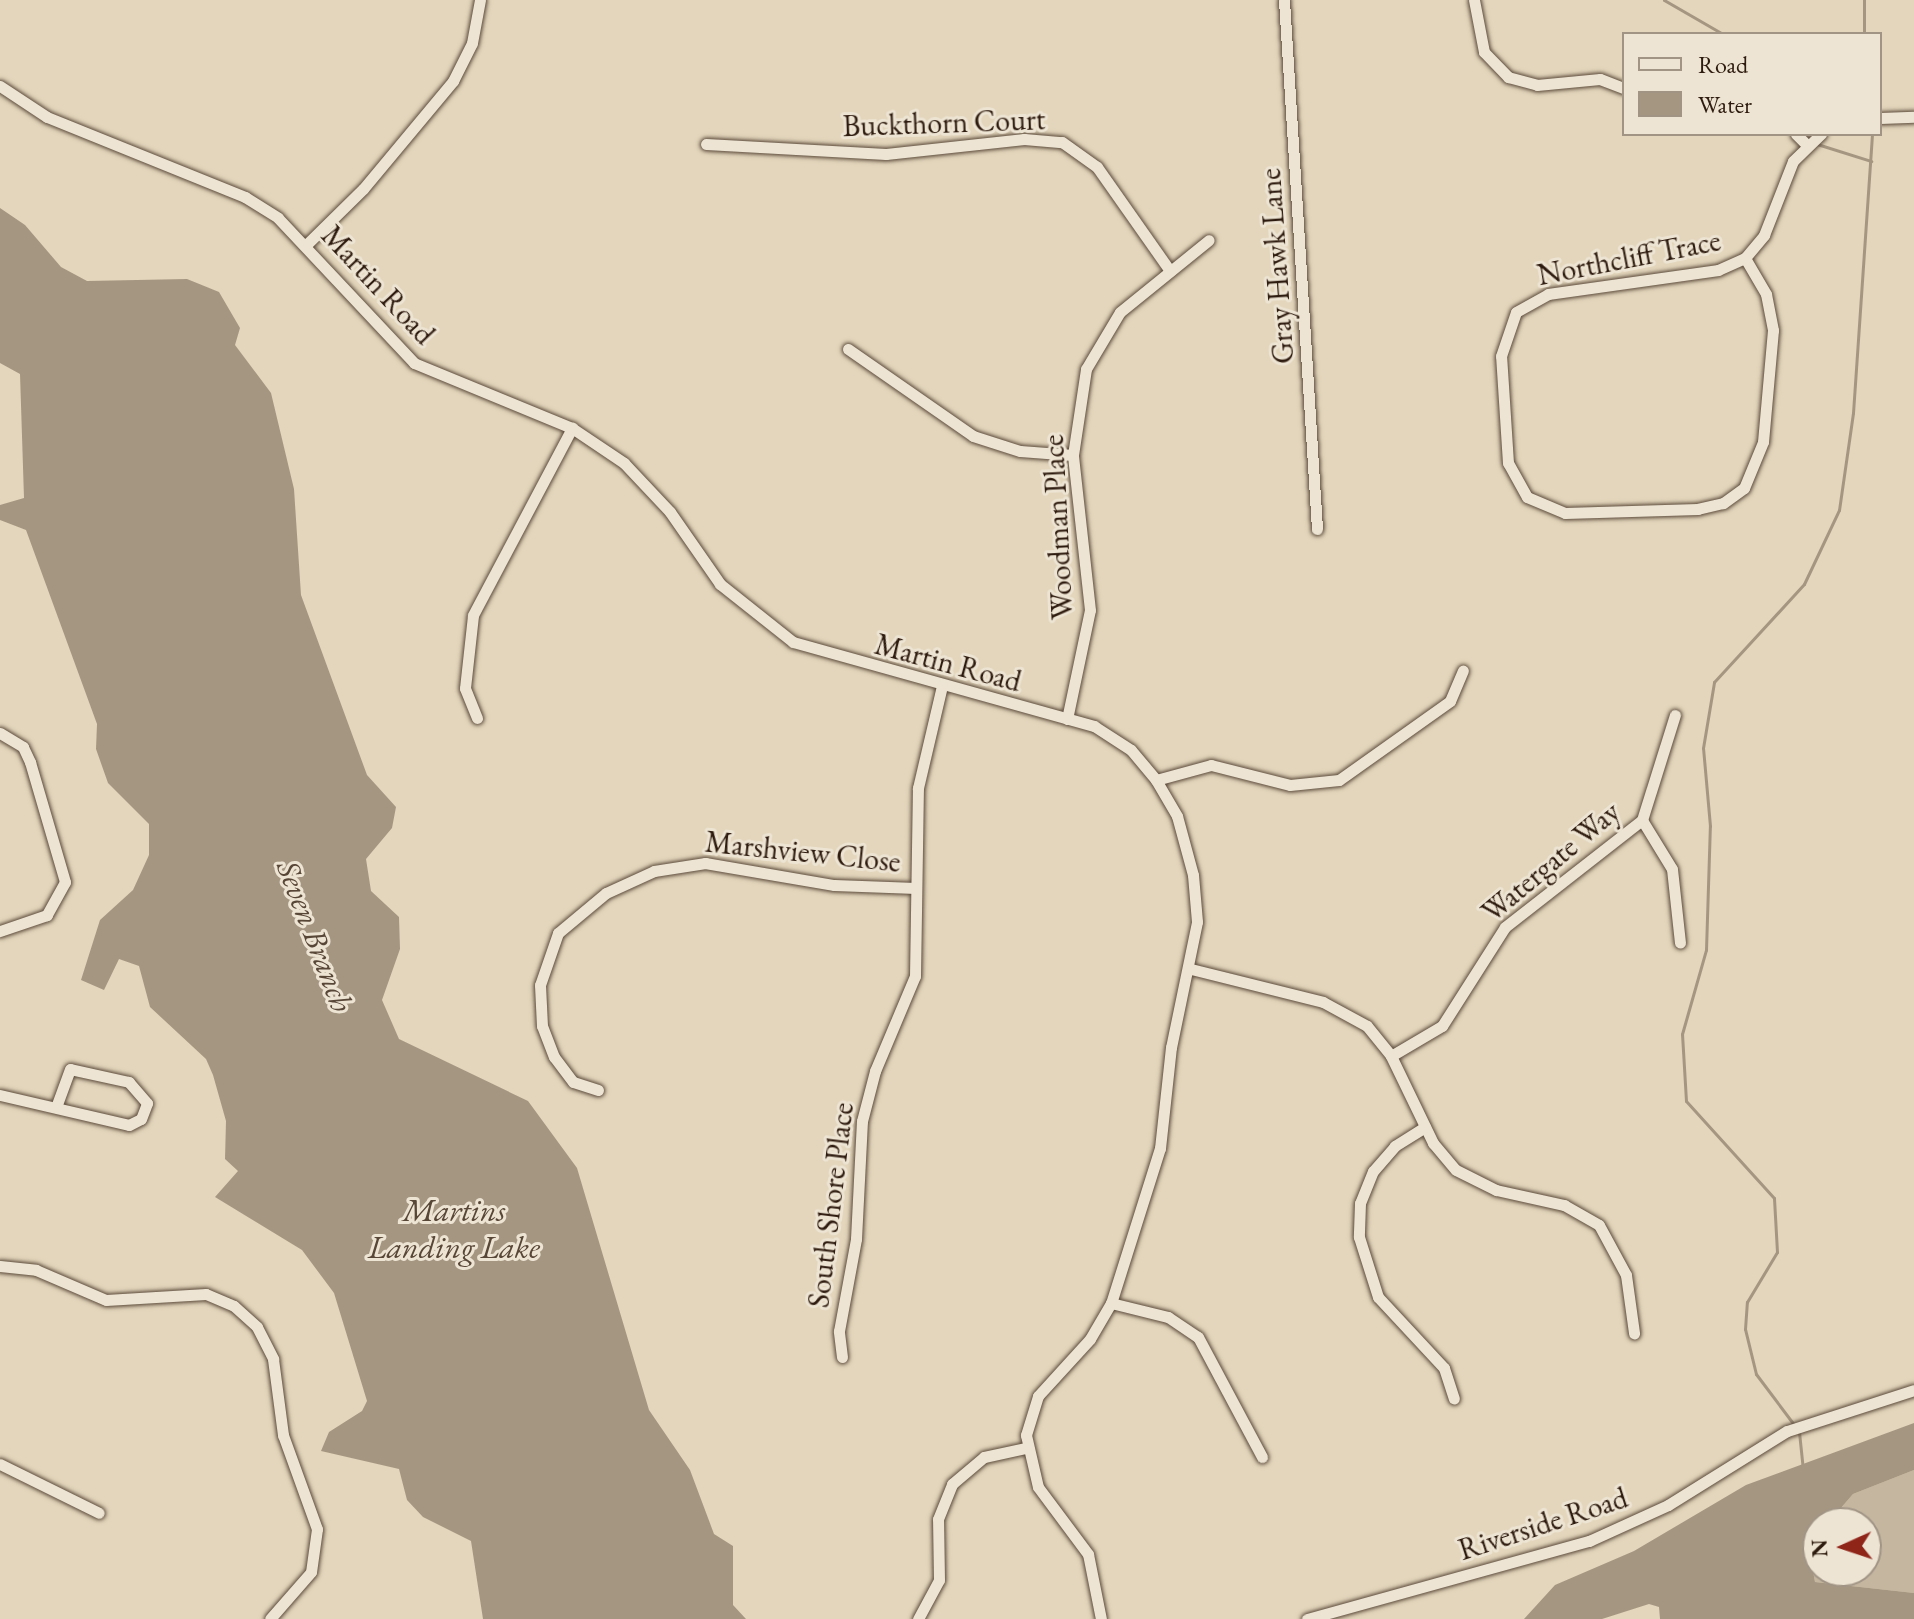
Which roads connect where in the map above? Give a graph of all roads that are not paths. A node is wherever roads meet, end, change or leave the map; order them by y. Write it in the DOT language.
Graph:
graph roads {
  1 [pos="480,0"];
  2 [pos="1284,0"];
  3 [pos="1474,0"];
  4 [pos="0,86"];
  5 [pos="1622,87"];
  6 [pos="1914,117"];
  7 [pos="1882,118"];
  8 [pos="1798,136"];
  9 [pos="1818,136"];
  10 [pos="706,144"];
  11 [pos="1807,145"];
  12 [pos="1209,240"];
  13 [pos="308,243"];
  14 [pos="1745,258"];
  15 [pos="1170,271"];
  16 [pos="848,349"];
  17 [pos="572,428"];
  18 [pos="1073,455"];
  19 [pos="1317,529"];
  20 [pos="1463,671"];
  21 [pos="942,686"];
  22 [pos="1675,715"];
  23 [pos="477,718"];
  24 [pos="1067,719"];
  25 [pos="0,733"];
  26 [pos="1156,780"];
  27 [pos="1642,820"];
  28 [pos="916,888"];
  29 [pos="0,931"];
  30 [pos="1680,943"];
  31 [pos="1191,969"];
  32 [pos="1391,1056"];
  33 [pos="598,1090"];
  34 [pos="0,1095"];
  35 [pos="56,1107"];
  36 [pos="1425,1127"];
  37 [pos="0,1266"];
  38 [pos="1111,1303"];
  39 [pos="1634,1333"];
  40 [pos="842,1357"];
  41 [pos="1914,1390"];
  42 [pos="1454,1398"];
  43 [pos="1026,1448"];
  44 [pos="1262,1457"];
  45 [pos="0,1464"];
  46 [pos="99,1513"];
  47 [pos="270,1619"];
  48 [pos="918,1619"];
  49 [pos="1101,1619"];
  50 [pos="1307,1619"];
  1 -- 13 [label="street"];
  2 -- 19 [label="street, Gray Hawk Lane"];
  3 -- 5 [label="street"];
  4 -- 13 [label="street, Martin Road"];
  6 -- 7 [label="street"];
  8 -- 11 [label="street"];
  9 -- 11 [label="street, Northcliff Trace"];
  10 -- 15 [label="street, Buckthorn Court"];
  11 -- 14 [label="street, Northcliff Trace"];
  12 -- 15 [label="street, Woodman Place"];
  13 -- 17 [label="street, Martin Road"];
  14 -- 14 [label="street, Northcliff Trace"];
  15 -- 18 [label="street, Woodman Place"];
  16 -- 18 [label="street"];
  17 -- 21 [label="street, Martin Road"];
  17 -- 23 [label="street"];
  18 -- 24 [label="street, Woodman Place"];
  20 -- 26 [label="street"];
  21 -- 24 [label="street, Martin Road"];
  21 -- 28 [label="street, South Shore Place"];
  22 -- 27 [label="street, Watergate Way"];
  24 -- 26 [label="street, Martin Road"];
  25 -- 29 [label="street"];
  26 -- 31 [label="street, Martin Road"];
  27 -- 30 [label="street"];
  27 -- 32 [label="street, Watergate Way"];
  28 -- 33 [label="street, Marshview Close"];
  28 -- 40 [label="street, South Shore Place"];
  31 -- 32 [label="street"];
  31 -- 38 [label="street, Martin Road"];
  32 -- 36 [label="street"];
  34 -- 35 [label="street"];
  35 -- 35 [label="street"];
  36 -- 39 [label="street"];
  36 -- 42 [label="street"];
  37 -- 47 [label="street"];
  38 -- 43 [label="street, Martin Road"];
  38 -- 44 [label="street"];
  41 -- 50 [label="street, Riverside Road"];
  43 -- 48 [label="street"];
  43 -- 49 [label="street"];
  45 -- 46 [label="street"];
}
